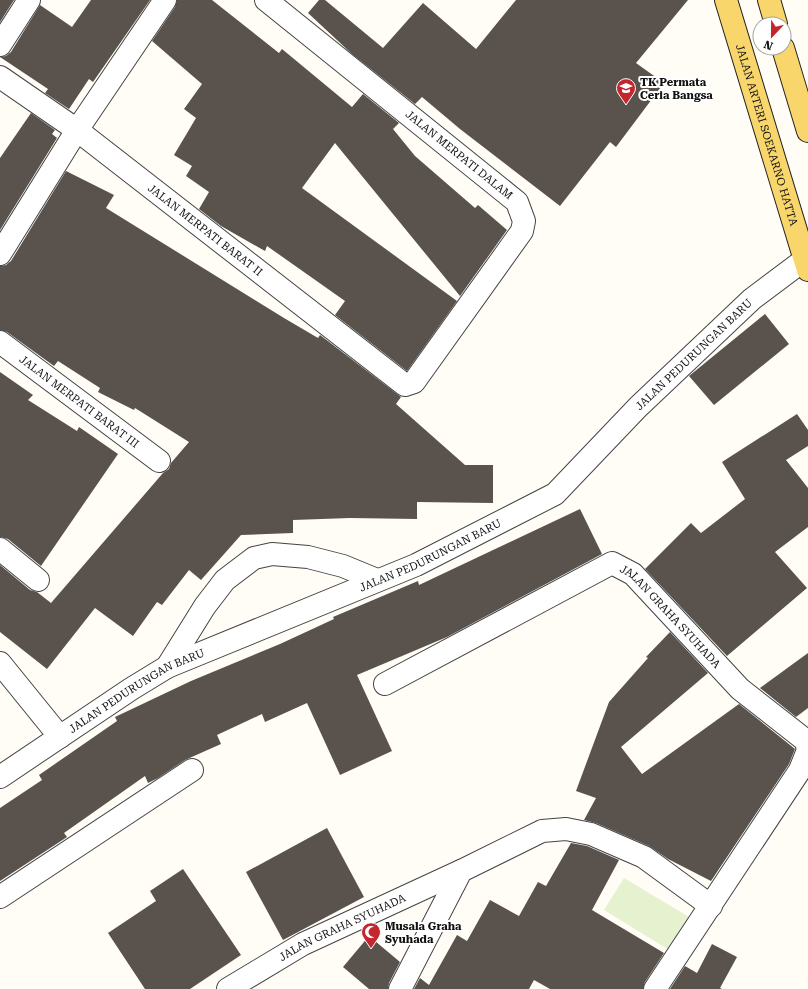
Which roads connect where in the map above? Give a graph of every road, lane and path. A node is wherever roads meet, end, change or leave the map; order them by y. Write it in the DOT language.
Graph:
graph roads {
  1 [pos="29,0"];
  2 [pos="165,0"];
  3 [pos="266,0"];
  4 [pos="726,0"];
  5 [pos="769,0"];
  6 [pos="774,16"];
  7 [pos="0,45"];
  8 [pos="785,56"];
  9 [pos="0,77"];
  10 [pos="77,130"];
  11 [pos="808,131"];
  12 [pos="0,254"];
  13 [pos="807,262"];
  14 [pos="0,342"];
  15 [pos="409,384"];
  16 [pos="159,461"];
  17 [pos="0,549"];
  18 [pos="38,580"];
  19 [pos="376,580"];
  20 [pos="0,663"];
  21 [pos="167,667"];
  22 [pos="385,684"];
  23 [pos="60,736"];
  24 [pos="808,749"];
  25 [pos="192,770"];
  26 [pos="0,777"];
  27 [pos="461,871"];
  28 [pos="0,897"];
  29 [pos="711,906"];
  30 [pos="228,989"];
  31 [pos="400,989"];
  32 [pos="655,989"];
  1 -- 7 [label="street"];
  2 -- 10 [label="street"];
  3 -- 15 [label="street, JALAN MERPATI DALAM"];
  4 -- 13 [label="main road, JALAN ARTERI SOEKARNO HATTA"];
  5 -- 6 [label="main road"];
  8 -- 11 [label="main road"];
  9 -- 10 [label="street, JALAN MERPATI BARAT II"];
  10 -- 12 [label="street"];
  10 -- 15 [label="street, JALAN MERPATI BARAT II"];
  13 -- 19 [label="street, JALAN PEDURUNGAN BARU"];
  14 -- 16 [label="street, JALAN MERPATI BARAT III"];
  17 -- 18 [label="street"];
  19 -- 21 [label="street, JALAN PEDURUNGAN BARU"];
  19 -- 21 [label="street"];
  20 -- 23 [label="street"];
  21 -- 23 [label="street, JALAN PEDURUNGAN BARU"];
  22 -- 24 [label="street, JALAN GRAHA SYUHADA"];
  23 -- 26 [label="street, JALAN PEDURUNGAN BARU"];
  24 -- 29 [label="street, JALAN GRAHA SYUHADA"];
  25 -- 28 [label="street"];
  27 -- 29 [label="street, JALAN GRAHA SYUHADA"];
  27 -- 30 [label="street, JALAN GRAHA SYUHADA"];
  27 -- 31 [label="street"];
  29 -- 32 [label="street, JALAN GRAHA SYUHADA"];
}
